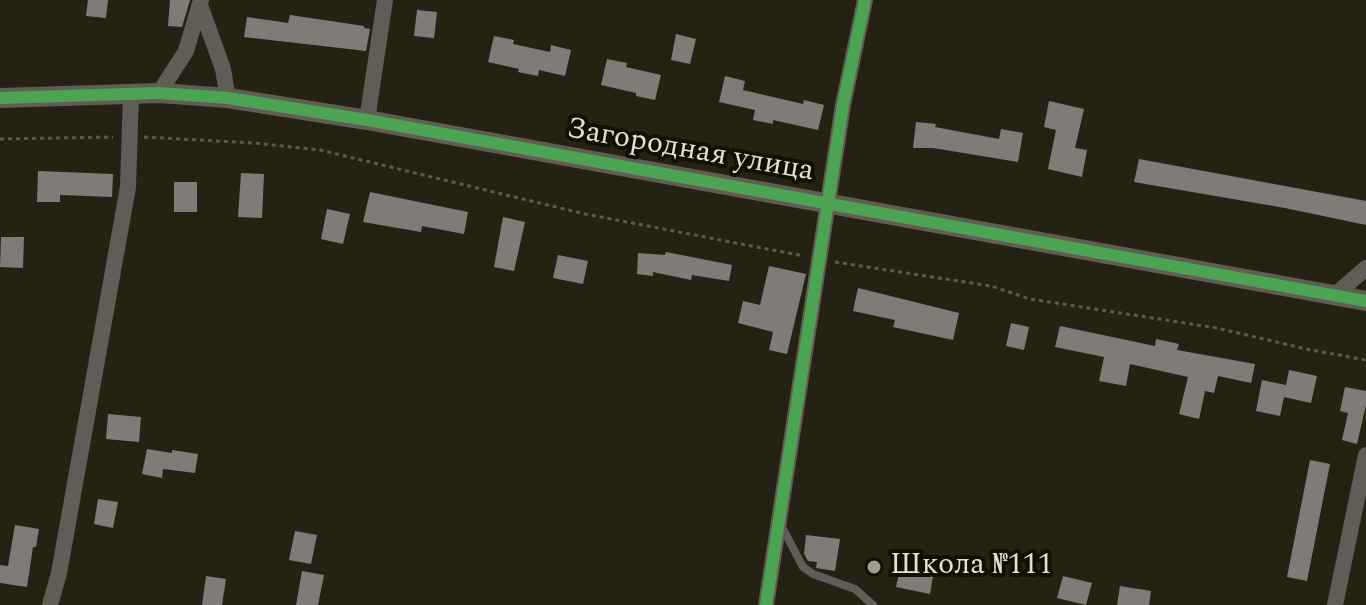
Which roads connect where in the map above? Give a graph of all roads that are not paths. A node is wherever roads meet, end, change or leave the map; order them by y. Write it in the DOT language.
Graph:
graph roads {
  1 [pos="385,0"];
  2 [pos="865,0"];
  3 [pos="200,2"];
  4 [pos="159,93"];
  5 [pos="131,94"];
  6 [pos="0,98"];
  7 [pos="228,98"];
  8 [pos="367,120"];
  9 [pos="827,204"];
  10 [pos="1366,268"];
  11 [pos="1335,295"];
  12 [pos="1366,301"];
  13 [pos="1366,455"];
  14 [pos="779,521"];
  15 [pos="50,605"];
  16 [pos="766,605"];
  17 [pos="873,605"];
  18 [pos="1335,605"];
  1 -- 8 [label="street"];
  2 -- 9 [label="street"];
  3 -- 4 [label="street"];
  3 -- 7 [label="street"];
  4 -- 5 [label="street, Загородная улица"];
  4 -- 7 [label="street, Загородная улица"];
  5 -- 6 [label="street, Загородная улица"];
  5 -- 15 [label="street"];
  7 -- 8 [label="street, Загородная улица"];
  8 -- 9 [label="street, Загородная улица"];
  9 -- 11 [label="street, Загородная улица"];
  9 -- 14 [label="street"];
  10 -- 11 [label="street"];
  11 -- 12 [label="street, Загородная улица"];
  13 -- 18 [label="street"];
  14 -- 16 [label="street"];
  14 -- 17 [label="lane"];
}
